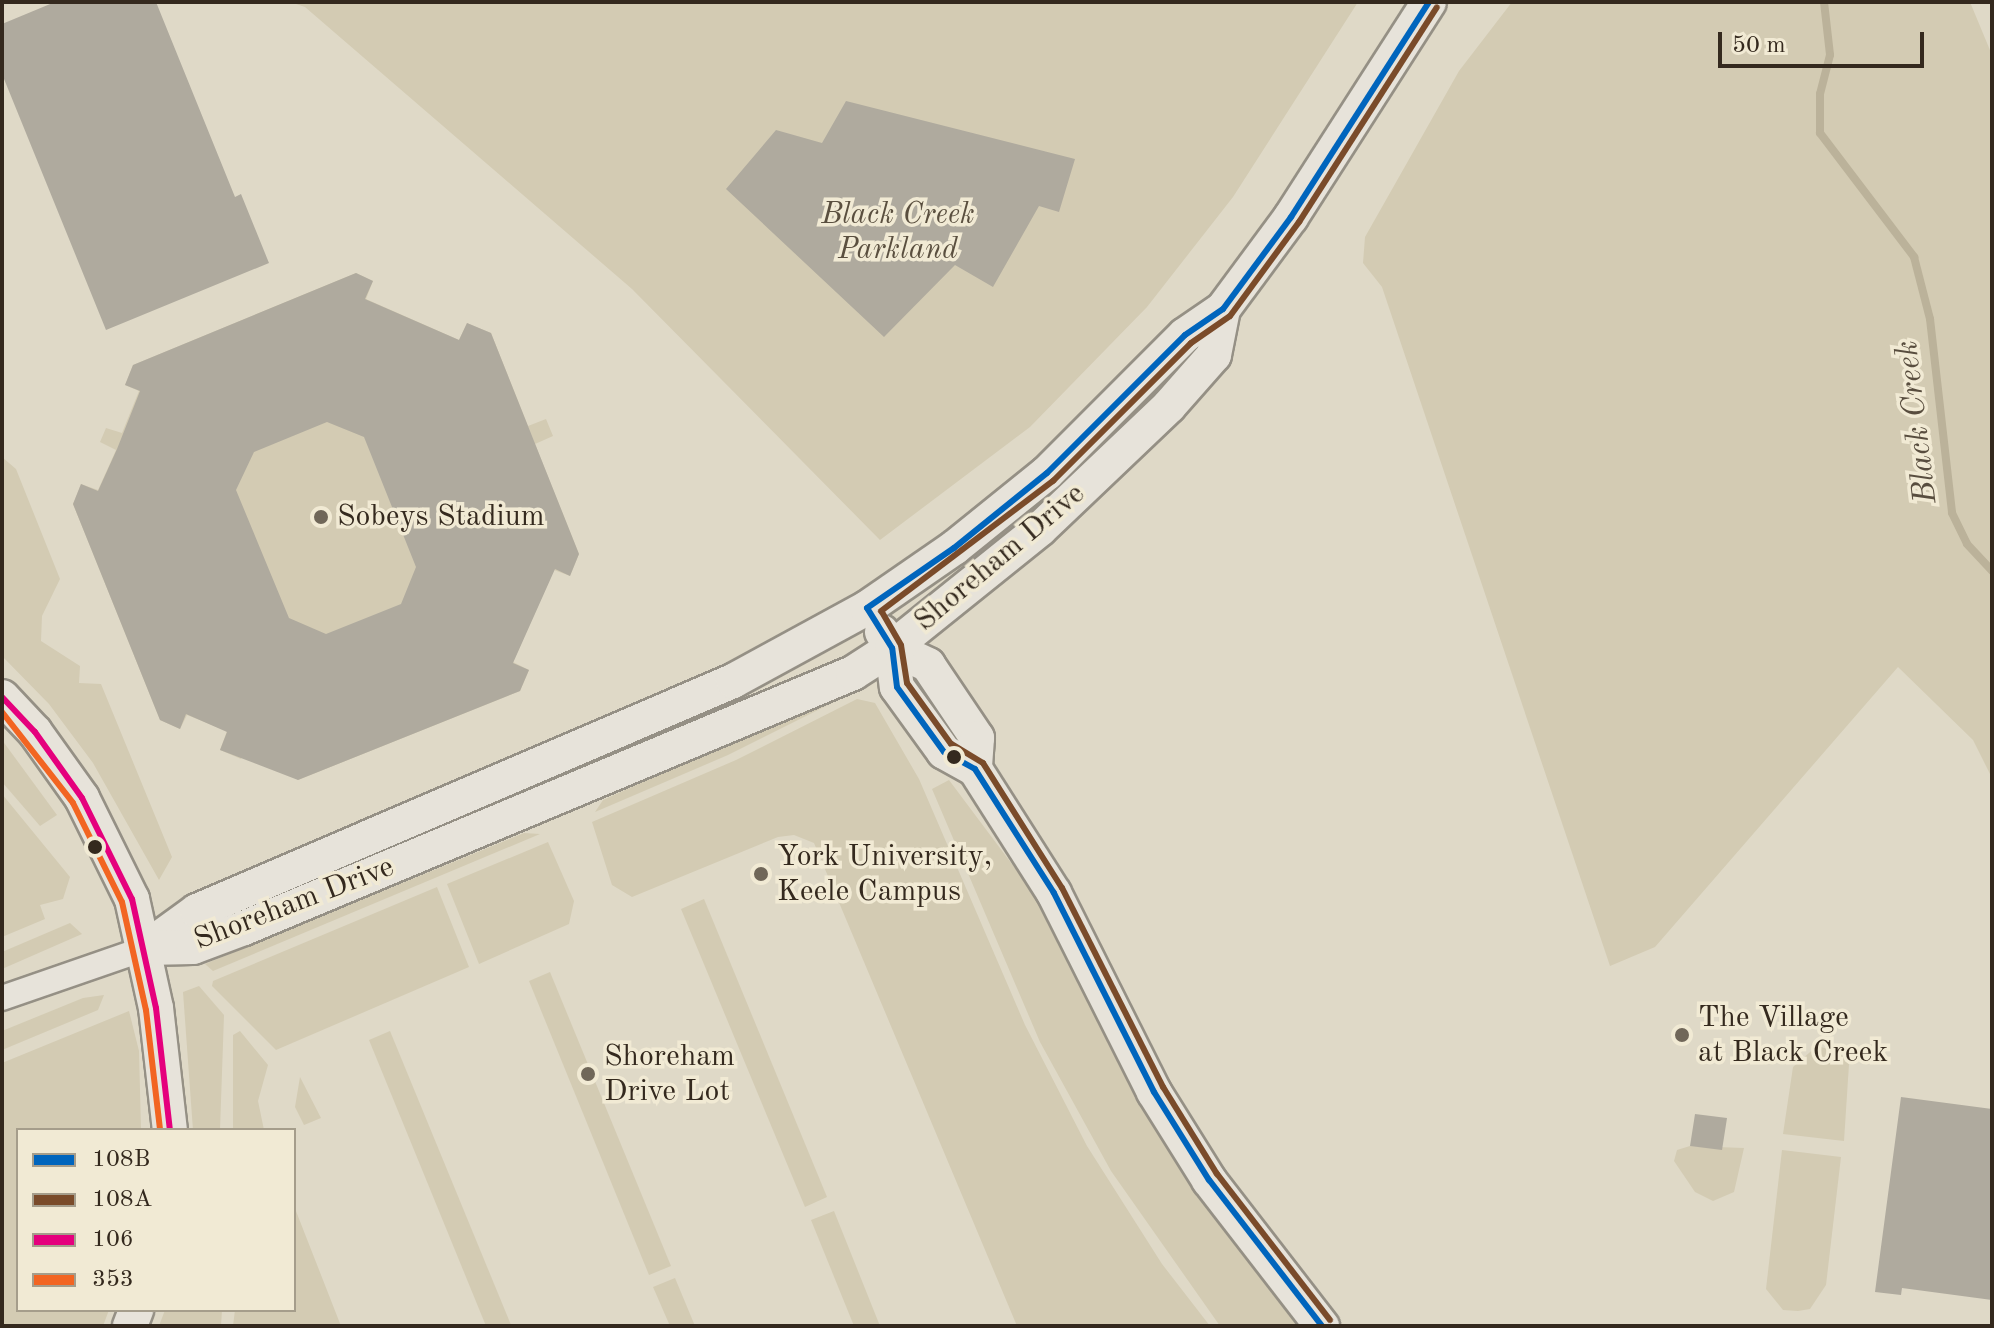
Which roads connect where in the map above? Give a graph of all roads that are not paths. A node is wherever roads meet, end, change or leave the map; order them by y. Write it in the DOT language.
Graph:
graph roads {
  1 [pos="1429,2"];
  2 [pos="1223,309"];
  3 [pos="867,608"];
  4 [pos="892,648"];
  5 [pos="2,697"];
  6 [pos="146,948"];
  7 [pos="2,998"];
  8 [pos="170,1128"];
  9 [pos="1322,1326"];
  1 -- 2 [label="street, Shoreham Drive"];
  2 -- 3 [label="street, Shoreham Drive"];
  2 -- 4 [label="street, Shoreham Drive"];
  3 -- 4 [label="street"];
  3 -- 6 [label="street, Shoreham Drive"];
  4 -- 6 [label="street, Shoreham Drive"];
  4 -- 9 [label="street"];
  5 -- 6 [label="street"];
  6 -- 7 [label="street"];
  6 -- 8 [label="street"];
}
